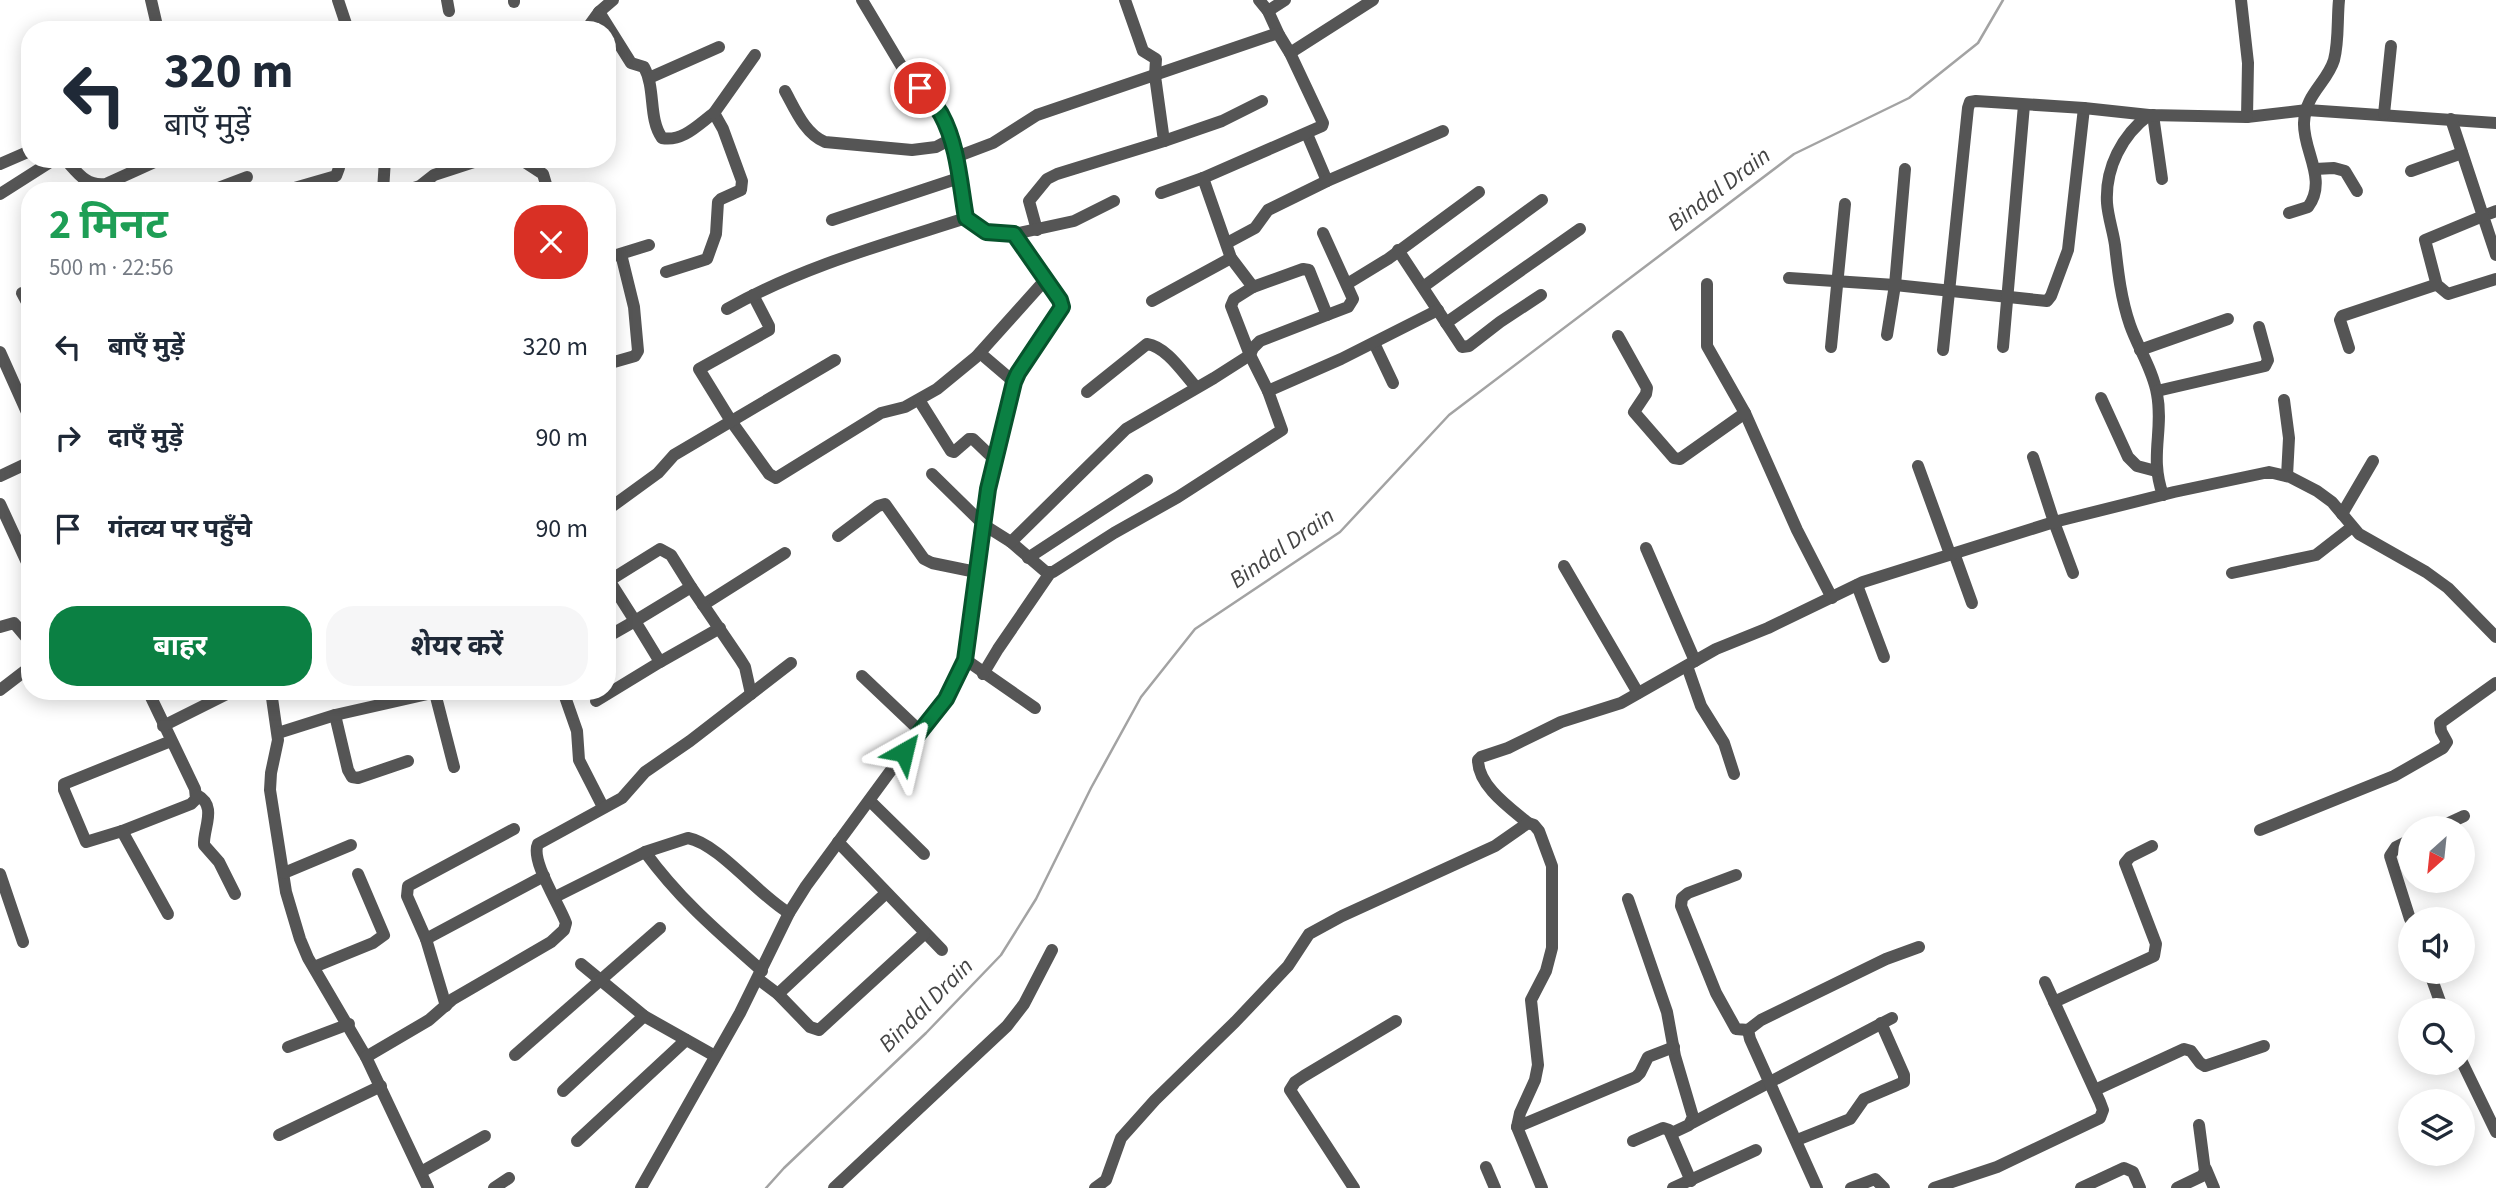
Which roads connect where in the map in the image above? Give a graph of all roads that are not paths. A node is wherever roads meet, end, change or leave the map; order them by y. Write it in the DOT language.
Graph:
graph roads {
  1 [pos="151,0"];
  2 [pos="338,0"];
  3 [pos="613,0"];
  4 [pos="862,0"];
  5 [pos="1125,0"];
  6 [pos="1259,0"];
  7 [pos="1285,0"];
  8 [pos="2241,0"];
  9 [pos="2339,0"];
  10 [pos="1367,2"];
  11 [pos="1268,11"];
  12 [pos="599,12"];
  13 [pos="157,21"];
  14 [pos="345,21"];
  15 [pos="592,21"];
  16 [pos="605,21"];
  17 [pos="1279,35"];
  18 [pos="616,39"];
  19 [pos="2391,46"];
  20 [pos="719,47"];
  21 [pos="1290,53"];
  22 [pos="755,55"];
  23 [pos="1155,76"];
  24 [pos="649,78"];
  25 [pos="785,91"];
  26 [pos="1262,101"];
  27 [pos="2024,106"];
  28 [pos="2084,108"];
  29 [pos="2307,110"];
  30 [pos="714,113"];
  31 [pos="2384,114"];
  32 [pos="2151,115"];
  33 [pos="2247,117"];
  34 [pos="2451,119"];
  35 [pos="2496,123"];
  36 [pos="1443,131"];
  37 [pos="1307,134"];
  38 [pos="951,139"];
  39 [pos="1164,141"];
  40 [pos="2462,153"];
  41 [pos="21,154"];
  42 [pos="956,157"];
  43 [pos="0,164"];
  44 [pos="41,168"];
  45 [pos="72,168"];
  46 [pos="141,168"];
  47 [pos="339,168"];
  48 [pos="455,168"];
  49 [pos="534,168"];
  50 [pos="1905,169"];
  51 [pos="2315,169"];
  52 [pos="2411,171"];
  53 [pos="247,177"];
  54 [pos="959,178"];
  55 [pos="1203,178"];
  56 [pos="2162,179"];
  57 [pos="1327,181"];
  58 [pos="90,182"];
  59 [pos="110,182"];
  60 [pos="234,182"];
  61 [pos="315,182"];
  62 [pos="425,182"];
  63 [pos="545,182"];
  64 [pos="2357,191"];
  65 [pos="1479,192"];
  66 [pos="1161,193"];
  67 [pos="0,194"];
  68 [pos="1542,200"];
  69 [pos="1114,201"];
  70 [pos="1845,204"];
  71 [pos="2496,211"];
  72 [pos="2289,214"];
  73 [pos="2483,216"];
  74 [pos="966,218"];
  75 [pos="832,220"];
  76 [pos="1580,229"];
  77 [pos="1037,230"];
  78 [pos="1323,233"];
  79 [pos="1014,234"];
  80 [pos="1227,243"];
  81 [pos="649,245"];
  82 [pos="1398,250"];
  83 [pos="621,254"];
  84 [pos="616,255"];
  85 [pos="2496,256"];
  86 [pos="1231,258"];
  87 [pos="666,272"];
  88 [pos="1788,278"];
  89 [pos="1046,279"];
  90 [pos="2496,279"];
  91 [pos="1836,282"];
  92 [pos="1347,284"];
  93 [pos="1707,284"];
  94 [pos="2436,284"];
  95 [pos="1895,285"];
  96 [pos="1423,287"];
  97 [pos="1253,288"];
  98 [pos="1951,292"];
  99 [pos="753,295"];
  100 [pos="1541,295"];
  101 [pos="2007,298"];
  102 [pos="1152,301"];
  103 [pos="727,309"];
  104 [pos="1438,310"];
  105 [pos="1327,315"];
  106 [pos="2228,319"];
  107 [pos="1446,323"];
  108 [pos="2259,327"];
  109 [pos="1887,335"];
  110 [pos="1618,336"];
  111 [pos="1374,343"];
  112 [pos="1831,347"];
  113 [pos="2003,347"];
  114 [pos="2349,348"];
  115 [pos="1943,350"];
  116 [pos="2140,350"];
  117 [pos="0,352"];
  118 [pos="980,353"];
  119 [pos="1250,355"];
  120 [pos="835,360"];
  121 [pos="616,361"];
  122 [pos="1014,382"];
  123 [pos="1393,383"];
  124 [pos="1196,387"];
  125 [pos="1087,391"];
  126 [pos="1269,391"];
  127 [pos="2157,391"];
  128 [pos="21,398"];
  129 [pos="2101,398"];
  130 [pos="919,400"];
  131 [pos="2284,400"];
  132 [pos="1745,413"];
  133 [pos="731,421"];
  134 [pos="2033,457"];
  135 [pos="996,461"];
  136 [pos="2373,461"];
  137 [pos="21,466"];
  138 [pos="1918,466"];
  139 [pos="2156,471"];
  140 [pos="932,474"];
  141 [pos="0,476"];
  142 [pos="2287,476"];
  143 [pos="1147,480"];
  144 [pos="2162,495"];
  145 [pos="616,504"];
  146 [pos="0,505"];
  147 [pos="2342,514"];
  148 [pos="2054,522"];
  149 [pos="984,525"];
  150 [pos="2352,527"];
  151 [pos="838,536"];
  152 [pos="1012,542"];
  153 [pos="1646,548"];
  154 [pos="21,550"];
  155 [pos="785,553"];
  156 [pos="1952,553"];
  157 [pos="1028,558"];
  158 [pos="1564,566"];
  159 [pos="976,572"];
  160 [pos="1049,573"];
  161 [pos="2073,573"];
  162 [pos="2232,573"];
  163 [pos="616,575"];
  164 [pos="1857,585"];
  165 [pos="691,587"];
  166 [pos="616,592"];
  167 [pos="1832,598"];
  168 [pos="1972,603"];
  169 [pos="703,605"];
  170 [pos="635,621"];
  171 [pos="0,627"];
  172 [pos="720,628"];
  173 [pos="21,631"];
  174 [pos="616,632"];
  175 [pos="2496,637"];
  176 [pos="1884,657"];
  177 [pos="965,660"];
  178 [pos="660,662"];
  179 [pos="791,663"];
  180 [pos="1691,664"];
  181 [pos="21,674"];
  182 [pos="983,674"];
  183 [pos="862,676"];
  184 [pos="2496,683"];
  185 [pos="616,689"];
  186 [pos="0,690"];
  187 [pos="1638,693"];
  188 [pos="751,694"];
  189 [pos="152,700"];
  190 [pos="215,700"];
  191 [pos="272,700"];
  192 [pos="402,700"];
  193 [pos="440,700"];
  194 [pos="566,700"];
  195 [pos="1035,708"];
  196 [pos="335,715"];
  197 [pos="163,726"];
  198 [pos="920,731"];
  199 [pos="278,733"];
  200 [pos="171,741"];
  201 [pos="408,761"];
  202 [pos="454,767"];
  203 [pos="1734,774"];
  204 [pos="197,795"];
  205 [pos="870,801"];
  206 [pos="603,807"];
  207 [pos="1528,823"];
  208 [pos="514,829"];
  209 [pos="2260,830"];
  210 [pos="122,831"];
  211 [pos="838,842"];
  212 [pos="351,845"];
  213 [pos="2152,846"];
  214 [pos="2398,846"];
  215 [pos="645,852"];
  216 [pos="924,854"];
  217 [pos="284,873"];
  218 [pos="0,874"];
  219 [pos="358,874"];
  220 [pos="1736,875"];
  221 [pos="544,876"];
  222 [pos="2398,881"];
  223 [pos="235,894"];
  224 [pos="885,894"];
  225 [pos="555,897"];
  226 [pos="1628,899"];
  227 [pos="789,913"];
  228 [pos="168,914"];
  229 [pos="660,928"];
  230 [pos="924,933"];
  231 [pos="426,939"];
  232 [pos="23,942"];
  233 [pos="1919,947"];
  234 [pos="942,950"];
  235 [pos="1052,950"];
  236 [pos="581,964"];
  237 [pos="314,968"];
  238 [pos="760,975"];
  239 [pos="601,982"];
  240 [pos="2045,982"];
  241 [pos="778,994"];
  242 [pos="2054,1002"];
  243 [pos="446,1006"];
  244 [pos="644,1016"];
  245 [pos="1396,1021"];
  246 [pos="349,1024"];
  247 [pos="1748,1030"];
  248 [pos="686,1040"];
  249 [pos="2264,1046"];
  250 [pos="288,1047"];
  251 [pos="1674,1047"];
  252 [pos="515,1055"];
  253 [pos="715,1056"];
  254 [pos="366,1057"];
  255 [pos="2468,1075"];
  256 [pos="1770,1082"];
  257 [pos="381,1086"];
  258 [pos="2095,1090"];
  259 [pos="563,1091"];
  260 [pos="1692,1123"];
  261 [pos="2199,1125"];
  262 [pos="1517,1127"];
  263 [pos="2496,1132"];
  264 [pos="1672,1133"];
  265 [pos="279,1135"];
  266 [pos="485,1136"];
  267 [pos="1797,1140"];
  268 [pos="577,1141"];
  269 [pos="1633,1141"];
  270 [pos="1756,1150"];
  271 [pos="1486,1167"];
  272 [pos="2206,1169"];
  273 [pos="421,1172"];
  274 [pos="509,1178"];
  275 [pos="1691,1181"];
  276 [pos="428,1188"];
  277 [pos="494,1188"];
  278 [pos="641,1188"];
  279 [pos="834,1188"];
  280 [pos="1095,1188"];
  281 [pos="1354,1188"];
  282 [pos="1495,1188"];
  283 [pos="1542,1188"];
  284 [pos="1673,1188"];
  285 [pos="1817,1188"];
  286 [pos="1851,1188"];
  287 [pos="1884,1188"];
  288 [pos="1934,1188"];
  289 [pos="2081,1188"];
  290 [pos="2140,1188"];
  291 [pos="2178,1188"];
  292 [pos="2214,1188"];
  1 -- 13 [label="street"];
  2 -- 14 [label="street"];
  3 -- 12 [label="street"];
  4 -- 38 [label="street"];
  5 -- 23 [label="street"];
  6 -- 11 [label="street"];
  7 -- 11 [label="street"];
  8 -- 33 [label="street"];
  9 -- 29 [label="street"];
  10 -- 21 [label="street"];
  11 -- 17 [label="street"];
  12 -- 15 [label="street"];
  12 -- 16 [label="street"];
  17 -- 21 [label="street"];
  17 -- 23 [label="street"];
  18 -- 24 [label="street"];
  19 -- 31 [label="street"];
  20 -- 24 [label="street"];
  21 -- 37 [label="street"];
  22 -- 30 [label="street"];
  23 -- 39 [label="street"];
  23 -- 42 [label="street"];
  24 -- 30 [label="street"];
  25 -- 38 [label="street"];
  26 -- 39 [label="street"];
  27 -- 28 [label="street"];
  27 -- 98 [label="street"];
  27 -- 101 [label="street"];
  28 -- 32 [label="street"];
  28 -- 101 [label="street"];
  29 -- 31 [label="street"];
  29 -- 33 [label="street"];
  29 -- 51 [label="street"];
  30 -- 87 [label="street"];
  31 -- 34 [label="street"];
  32 -- 33 [label="street"];
  32 -- 56 [label="street"];
  32 -- 116 [label="street"];
  34 -- 35 [label="street"];
  34 -- 40 [label="street"];
  36 -- 57 [label="street"];
  37 -- 55 [label="street"];
  37 -- 57 [label="street"];
  38 -- 42 [label="street"];
  39 -- 77 [label="street"];
  40 -- 52 [label="street"];
  40 -- 73 [label="street"];
  41 -- 43 [label="street"];
  42 -- 54 [label="street"];
  44 -- 67 [label="street"];
  45 -- 58 [label="street"];
  46 -- 59 [label="street"];
  47 -- 61 [label="street"];
  48 -- 62 [label="street"];
  49 -- 63 [label="street"];
  50 -- 95 [label="street"];
  51 -- 64 [label="street"];
  51 -- 72 [label="street"];
  53 -- 60 [label="street"];
  54 -- 74 [label="street"];
  54 -- 75 [label="street"];
  55 -- 66 [label="street"];
  55 -- 80 [label="street"];
  57 -- 80 [label="street"];
  65 -- 82 [label="street"];
  68 -- 96 [label="street"];
  69 -- 77 [label="street"];
  70 -- 91 [label="street"];
  71 -- 73 [label="street"];
  73 -- 85 [label="street"];
  73 -- 94 [label="street"];
  74 -- 79 [label="street"];
  74 -- 99 [label="street"];
  76 -- 107 [label="street"];
  77 -- 79 [label="street"];
  78 -- 92 [label="street"];
  79 -- 89 [label="street"];
  80 -- 86 [label="street"];
  81 -- 83 [label="street"];
  82 -- 92 [label="street"];
  82 -- 96 [label="street"];
  83 -- 84 [label="street"];
  83 -- 121 [label="street"];
  86 -- 97 [label="street"];
  86 -- 102 [label="street"];
  88 -- 91 [label="street"];
  89 -- 118 [label="street"];
  89 -- 122 [label="street"];
  90 -- 94 [label="street"];
  91 -- 95 [label="street"];
  91 -- 112 [label="street"];
  92 -- 105 [label="street"];
  93 -- 132 [label="street"];
  94 -- 114 [label="street"];
  95 -- 98 [label="street"];
  95 -- 109 [label="street"];
  96 -- 104 [label="street"];
  97 -- 105 [label="street"];
  97 -- 119 [label="street"];
  98 -- 101 [label="street"];
  98 -- 115 [label="street"];
  99 -- 103 [label="street"];
  99 -- 133 [label="street"];
  100 -- 107 [label="street"];
  101 -- 113 [label="street"];
  104 -- 107 [label="street"];
  104 -- 111 [label="street"];
  105 -- 119 [label="street"];
  106 -- 116 [label="street"];
  108 -- 127 [label="street"];
  110 -- 132 [label="street"];
  111 -- 123 [label="street"];
  111 -- 126 [label="street"];
  116 -- 127 [label="street"];
  117 -- 128 [label="street"];
  118 -- 122 [label="street"];
  118 -- 130 [label="street"];
  119 -- 124 [label="street"];
  119 -- 126 [label="street"];
  120 -- 133 [label="street"];
  122 -- 135 [label="street"];
  124 -- 125 [label="street"];
  124 -- 152 [label="street"];
  126 -- 160 [label="street"];
  127 -- 139 [label="street"];
  129 -- 139 [label="street"];
  130 -- 133 [label="street"];
  130 -- 135 [label="street"];
  131 -- 142 [label="street"];
  132 -- 167 [label="street"];
  133 -- 145 [label="street"];
  134 -- 148 [label="street"];
  135 -- 149 [label="street"];
  136 -- 147 [label="street"];
  137 -- 141 [label="street"];
  138 -- 156 [label="street"];
  139 -- 144 [label="street"];
  140 -- 149 [label="street"];
  142 -- 144 [label="street"];
  142 -- 147 [label="street"];
  143 -- 157 [label="street"];
  144 -- 148 [label="street"];
  146 -- 154 [label="street"];
  147 -- 150 [label="street"];
  148 -- 156 [label="street"];
  148 -- 161 [label="street"];
  149 -- 152 [label="street"];
  149 -- 159 [label="street"];
  150 -- 162 [label="street"];
  150 -- 175 [label="street"];
  151 -- 159 [label="street"];
  152 -- 157 [label="street"];
  153 -- 180 [label="street"];
  155 -- 169 [label="street"];
  156 -- 164 [label="street"];
  156 -- 168 [label="street"];
  157 -- 160 [label="street"];
  158 -- 187 [label="street"];
  159 -- 177 [label="street"];
  160 -- 182 [label="street"];
  163 -- 165 [label="street"];
  164 -- 167 [label="street"];
  164 -- 176 [label="street"];
  165 -- 169 [label="street"];
  165 -- 170 [label="street"];
  166 -- 170 [label="street"];
  167 -- 180 [label="street"];
  169 -- 172 [label="street"];
  170 -- 174 [label="street"];
  170 -- 178 [label="street"];
  171 -- 173 [label="street"];
  172 -- 178 [label="street"];
  172 -- 188 [label="street"];
  177 -- 182 [label="street"];
  177 -- 198 [label="street"];
  178 -- 185 [label="street"];
  179 -- 188 [label="street"];
  180 -- 187 [label="street"];
  180 -- 203 [label="street"];
  181 -- 186 [label="street"];
  182 -- 195 [label="street"];
  183 -- 198 [label="street"];
  184 -- 209 [label="street"];
  187 -- 207 [label="street"];
  188 -- 206 [label="street"];
  189 -- 197 [label="street"];
  190 -- 197 [label="street"];
  191 -- 199 [label="street"];
  192 -- 196 [label="street"];
  193 -- 202 [label="street"];
  194 -- 206 [label="street"];
  196 -- 199 [label="street"];
  196 -- 201 [label="street"];
  197 -- 200 [label="street"];
  198 -- 205 [label="street"];
  199 -- 217 [label="street"];
  200 -- 204 [label="street"];
  200 -- 210 [label="street"];
  204 -- 210 [label="street"];
  204 -- 223 [label="street"];
  205 -- 211 [label="street"];
  205 -- 216 [label="street"];
  206 -- 221 [label="street"];
  207 -- 262 [label="street"];
  207 -- 280 [label="street"];
  208 -- 231 [label="street"];
  210 -- 228 [label="street"];
  211 -- 224 [label="street"];
  211 -- 227 [label="street"];
  212 -- 217 [label="street"];
  213 -- 242 [label="street"];
  214 -- 222 [label="street"];
  215 -- 225 [label="street"];
  215 -- 227 [label="street"];
  215 -- 238 [label="street"];
  217 -- 237 [label="street"];
  218 -- 232 [label="street"];
  219 -- 237 [label="street"];
  220 -- 247 [label="street"];
  221 -- 225 [label="street"];
  221 -- 231 [label="street"];
  224 -- 230 [label="street"];
  224 -- 241 [label="street"];
  225 -- 243 [label="street"];
  226 -- 251 [label="street"];
  227 -- 238 [label="street"];
  229 -- 239 [label="street"];
  230 -- 234 [label="street"];
  230 -- 241 [label="street"];
  231 -- 243 [label="street"];
  233 -- 247 [label="street"];
  235 -- 279 [label="street"];
  236 -- 239 [label="street"];
  237 -- 246 [label="street"];
  238 -- 241 [label="street"];
  238 -- 253 [label="street"];
  239 -- 244 [label="street"];
  239 -- 252 [label="street"];
  240 -- 242 [label="street"];
  242 -- 258 [label="street"];
  243 -- 254 [label="street"];
  244 -- 248 [label="street"];
  244 -- 259 [label="street"];
  245 -- 281 [label="street"];
  246 -- 250 [label="street"];
  246 -- 254 [label="street"];
  247 -- 256 [label="street"];
  248 -- 253 [label="street"];
  248 -- 268 [label="street"];
  249 -- 258 [label="street"];
  251 -- 260 [label="street"];
  251 -- 262 [label="street"];
  253 -- 278 [label="street"];
  254 -- 257 [label="street"];
  255 -- 263 [label="street"];
  256 -- 260 [label="street"];
  256 -- 267 [label="street"];
  256 -- 267 [label="street"];
  257 -- 265 [label="street"];
  257 -- 273 [label="street"];
  258 -- 288 [label="street"];
  260 -- 264 [label="street"];
  261 -- 272 [label="street"];
  262 -- 283 [label="street"];
  264 -- 269 [label="street"];
  264 -- 275 [label="street"];
  266 -- 273 [label="street"];
  267 -- 285 [label="street"];
  270 -- 275 [label="street"];
  271 -- 282 [label="street"];
  272 -- 291 [label="street"];
  272 -- 292 [label="street"];
  273 -- 276 [label="street"];
  274 -- 277 [label="street"];
  275 -- 284 [label="street"];
  286 -- 287 [label="street"];
  289 -- 290 [label="street"];
}
